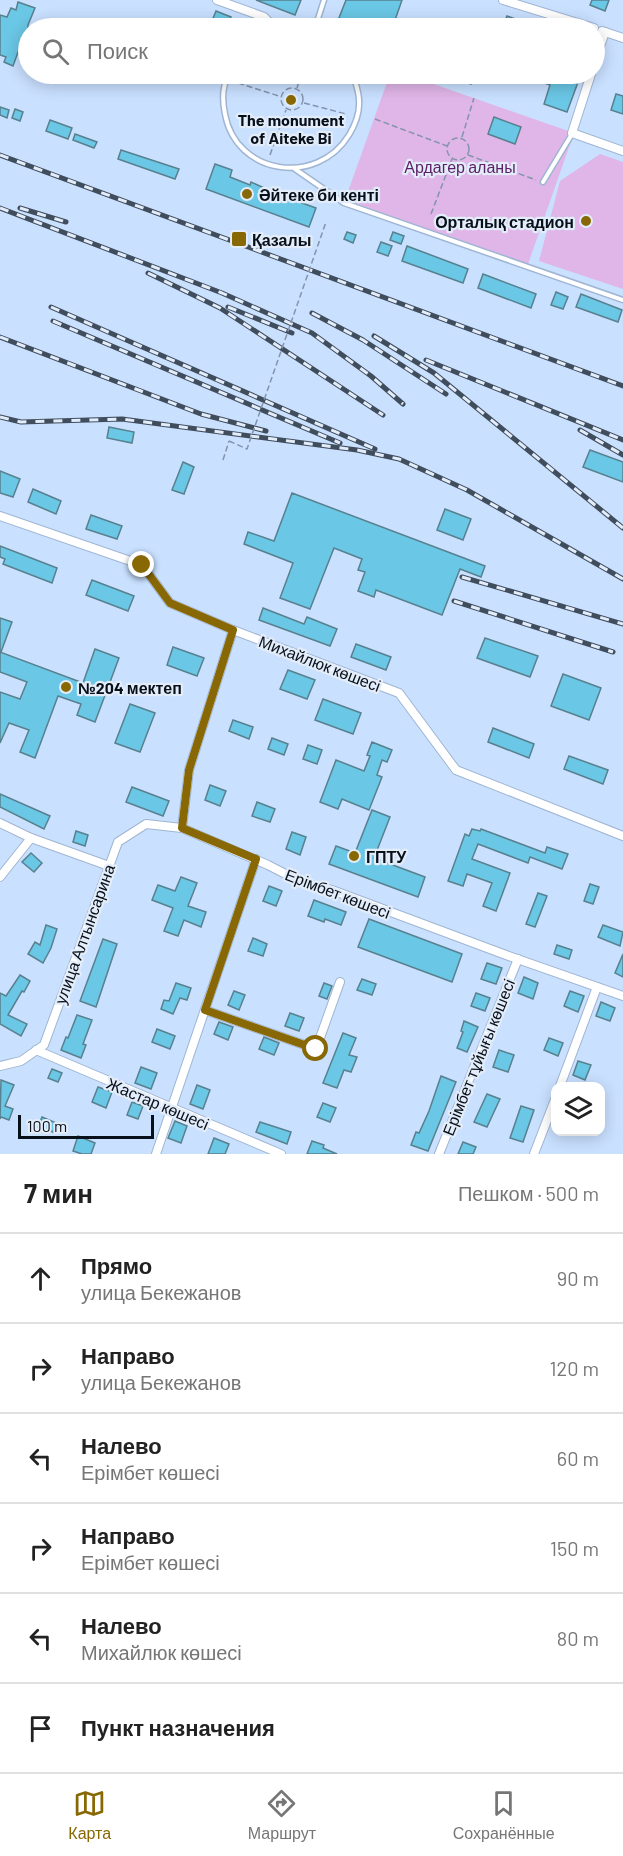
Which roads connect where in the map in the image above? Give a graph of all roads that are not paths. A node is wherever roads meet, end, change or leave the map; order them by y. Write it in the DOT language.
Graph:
graph roads {
  1 [pos="217,0"];
  2 [pos="324,0"];
  3 [pos="503,0"];
  4 [pos="265,18"];
  5 [pos="318,18"];
  6 [pos="559,18"];
  7 [pos="623,27"];
  8 [pos="605,32"];
  9 [pos="621,37"];
  10 [pos="226,84"];
  11 [pos="356,84"];
  12 [pos="588,84"];
  13 [pos="572,133"];
  14 [pos="623,152"];
  15 [pos="295,169"];
  16 [pos="543,182"];
  17 [pos="623,300"];
  18 [pos="0,516"];
  19 [pos="233,630"];
  20 [pos="0,823"];
  21 [pos="182,828"];
  22 [pos="623,836"];
  23 [pos="32,838"];
  24 [pos="256,859"];
  25 [pos="109,867"];
  26 [pos="0,877"];
  27 [pos="518,959"];
  28 [pos="340,982"];
  29 [pos="597,987"];
  30 [pos="623,996"];
  31 [pos="205,1010"];
  32 [pos="36,1050"];
  33 [pos="0,1066"];
  34 [pos="561,1082"];
  35 [pos="551,1108"];
  36 [pos="172,1109"];
  37 [pos="156,1154"];
  38 [pos="281,1154"];
  39 [pos="439,1154"];
  40 [pos="534,1154"];
  1 -- 4 [label="street"];
  2 -- 5 [label="lane"];
  3 -- 6 [label="street"];
  7 -- 9 [label="street"];
  8 -- 9 [label="street"];
  10 -- 15 [label="lane"];
  11 -- 15 [label="lane"];
  12 -- 13 [label="street"];
  13 -- 14 [label="street"];
  13 -- 16 [label="lane"];
  15 -- 17 [label="lane"];
  18 -- 19 [label="street, Михайлюк көшесі"];
  19 -- 21 [label="street"];
  19 -- 22 [label="street, Михайлюк көшесі"];
  20 -- 23 [label="street"];
  21 -- 24 [label="street, Ерімбет көшесі"];
  21 -- 25 [label="street, улица Алтынсарина"];
  23 -- 25 [label="street"];
  23 -- 26 [label="street"];
  24 -- 27 [label="street, Ерімбет көшесі"];
  24 -- 31 [label="street"];
  25 -- 32 [label="street, улица Алтынсарина"];
  27 -- 29 [label="street, Ерімбет көшесі"];
  27 -- 39 [label="street, Ерімбет тұйығы көшесі"];
  28 -- 31 [label="street"];
  29 -- 30 [label="street, Ерімбет көшесі"];
  29 -- 34 [label="street"];
  31 -- 36 [label="street"];
  32 -- 33 [label="street"];
  32 -- 36 [label="street, Жастар көшесі"];
  35 -- 40 [label="street"];
  36 -- 37 [label="street"];
  36 -- 38 [label="street, Жастар көшесі"];
}
